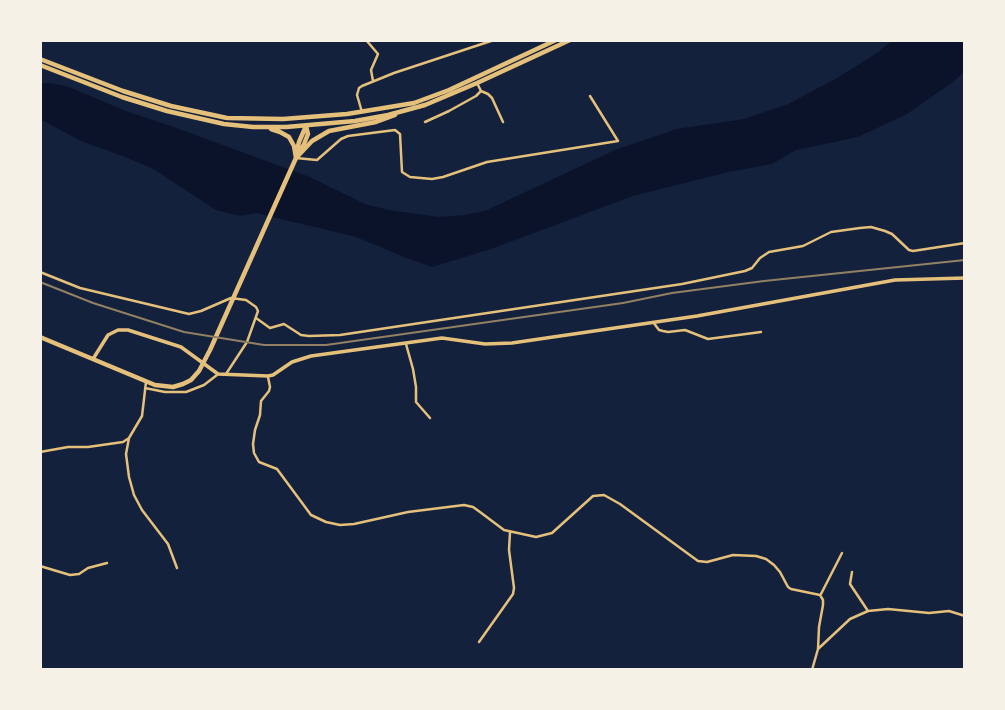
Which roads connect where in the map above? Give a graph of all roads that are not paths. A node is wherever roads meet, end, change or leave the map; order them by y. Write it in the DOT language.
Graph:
graph roads {
  1 [pos="366,40"];
  2 [pos="494,40"];
  3 [pos="556,40"];
  4 [pos="570,40"];
  5 [pos="40,59"];
  6 [pos="40,65"];
  7 [pos="373,80"];
  8 [pos="477,83"];
  9 [pos="481,92"];
  10 [pos="590,96"];
  11 [pos="362,111"];
  12 [pos="404,111"];
  13 [pos="306,118"];
  14 [pos="425,122"];
  15 [pos="503,122"];
  16 [pos="306,126"];
  17 [pos="253,127"];
  18 [pos="296,158"];
  19 [pos="965,243"];
  20 [pos="40,272"];
  21 [pos="965,278"];
  22 [pos="256,318"];
  23 [pos="653,322"];
  24 [pos="761,332"];
  25 [pos="40,337"];
  26 [pos="405,343"];
  27 [pos="93,359"];
  28 [pos="218,374"];
  29 [pos="226,374"];
  30 [pos="268,376"];
  31 [pos="146,385"];
  32 [pos="430,418"];
  33 [pos="129,438"];
  34 [pos="40,452"];
  35 [pos="510,533"];
  36 [pos="842,553"];
  37 [pos="107,563"];
  38 [pos="40,566"];
  39 [pos="177,568"];
  40 [pos="852,572"];
  41 [pos="820,595"];
  42 [pos="868,611"];
  43 [pos="965,616"];
  44 [pos="480,642"];
  45 [pos="818,649"];
  46 [pos="812,670"];
  1 -- 7 [label="street"];
  2 -- 7 [label="street"];
  3 -- 11 [label="main road"];
  4 -- 8 [label="main road"];
  5 -- 13 [label="main road"];
  6 -- 17 [label="main road"];
  7 -- 11 [label="street"];
  8 -- 9 [label="street"];
  8 -- 12 [label="main road"];
  9 -- 14 [label="street"];
  9 -- 15 [label="street"];
  10 -- 18 [label="street"];
  11 -- 13 [label="main road"];
  12 -- 16 [label="main road"];
  12 -- 18 [label="main road"];
  13 -- 16 [label="main road"];
  16 -- 17 [label="main road"];
  16 -- 18 [label="main road"];
  17 -- 18 [label="main road"];
  18 -- 31 [label="main road"];
  19 -- 22 [label="street"];
  20 -- 22 [label="street"];
  21 -- 23 [label="street"];
  22 -- 29 [label="street"];
  23 -- 24 [label="street"];
  23 -- 26 [label="street"];
  25 -- 27 [label="main road"];
  26 -- 30 [label="street"];
  26 -- 32 [label="street"];
  27 -- 28 [label="street"];
  27 -- 31 [label="main road"];
  28 -- 29 [label="street"];
  28 -- 31 [label="street"];
  29 -- 30 [label="street"];
  30 -- 35 [label="street"];
  31 -- 33 [label="street"];
  33 -- 34 [label="street"];
  33 -- 39 [label="street"];
  35 -- 41 [label="street"];
  35 -- 44 [label="street"];
  36 -- 41 [label="street"];
  37 -- 38 [label="street"];
  40 -- 42 [label="street"];
  41 -- 45 [label="street"];
  42 -- 43 [label="street"];
  42 -- 45 [label="street"];
  45 -- 46 [label="street"];
}
